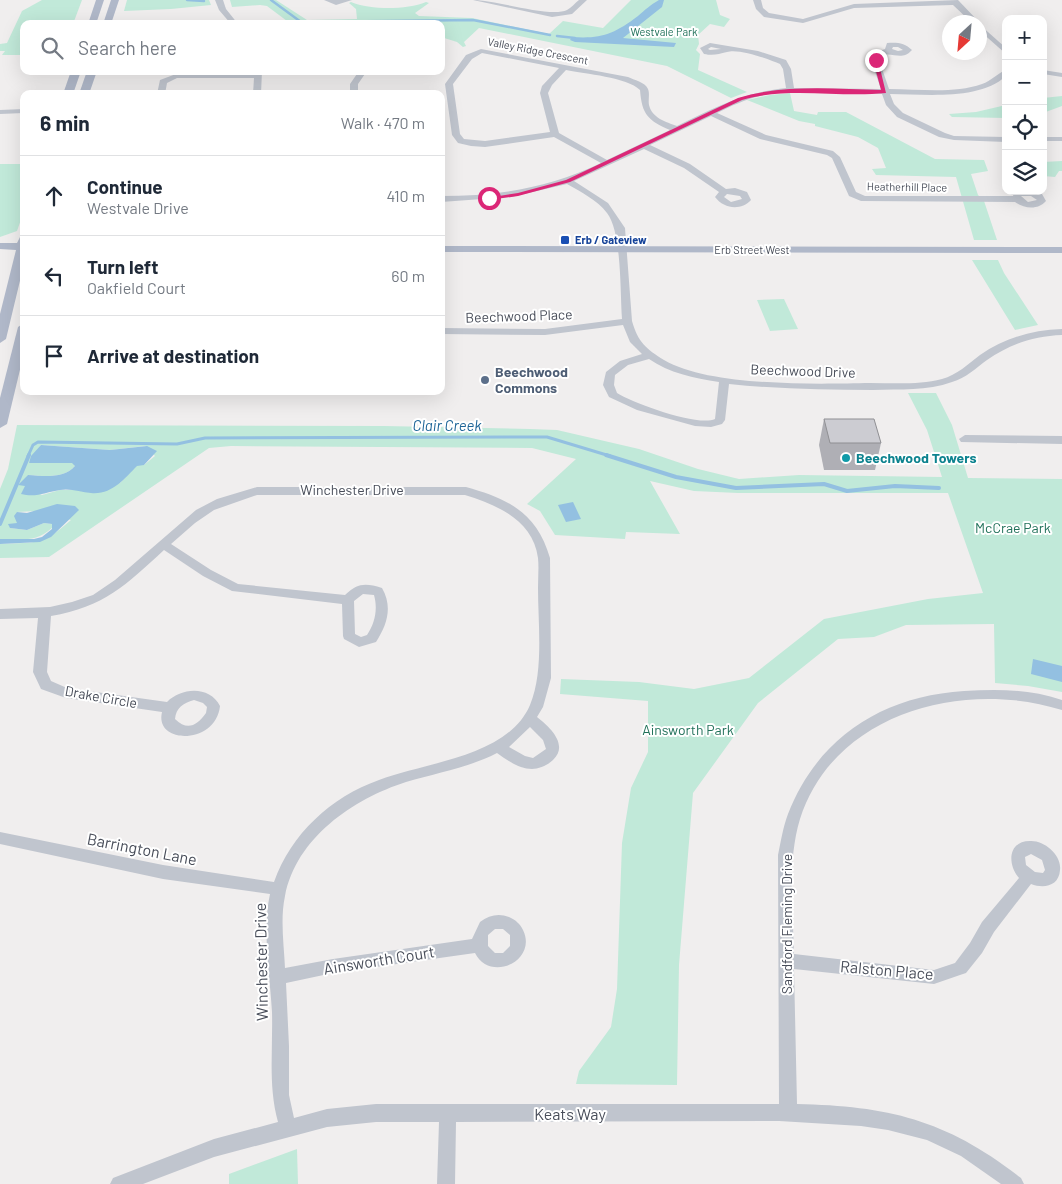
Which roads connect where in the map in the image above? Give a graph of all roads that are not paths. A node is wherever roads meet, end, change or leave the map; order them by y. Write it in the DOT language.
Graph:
graph roads {
  1 [pos="100,0"];
  2 [pos="115,0"];
  3 [pos="219,0"];
  4 [pos="328,0"];
  5 [pos="348,0"];
  6 [pos="477,0"];
  7 [pos="583,0"];
  8 [pos="757,0"];
  9 [pos="954,2"];
  10 [pos="968,15"];
  11 [pos="93,20"];
  12 [pos="108,20"];
  13 [pos="232,20"];
  14 [pos="987,34"];
  15 [pos="1002,48"];
  16 [pos="725,49"];
  17 [pos="888,50"];
  18 [pos="564,67"];
  19 [pos="1047,73"];
  20 [pos="75,75"];
  21 [pos="91,75"];
  22 [pos="217,75"];
  23 [pos="258,75"];
  24 [pos="360,75"];
  25 [pos="1002,75"];
  26 [pos="1062,75"];
  27 [pos="69,90"];
  28 [pos="85,90"];
  29 [pos="162,90"];
  30 [pos="257,90"];
  31 [pos="354,90"];
  32 [pos="790,90"];
  33 [pos="884,92"];
  34 [pos="20,111"];
  35 [pos="0,112"];
  36 [pos="710,113"];
  37 [pos="676,129"];
  38 [pos="555,134"];
  39 [pos="1062,139"];
  40 [pos="1002,140"];
  41 [pos="1047,140"];
  42 [pos="643,145"];
  43 [pos="607,163"];
  44 [pos="568,181"];
  45 [pos="724,192"];
  46 [pos="445,199"];
  47 [pos="1017,199"];
  48 [pos="20,244"];
  49 [pos="0,246"];
  50 [pos="445,248"];
  51 [pos="621,249"];
  52 [pos="1062,250"];
  53 [pos="20,256"];
  54 [pos="627,321"];
  55 [pos="445,331"];
  56 [pos="1062,332"];
  57 [pos="0,339"];
  58 [pos="20,343"];
  59 [pos="650,355"];
  60 [pos="724,381"];
  61 [pos="0,424"];
  62 [pos="965,439"];
  63 [pos="1062,440"];
  64 [pos="164,544"];
  65 [pos="348,600"];
  66 [pos="45,613"];
  67 [pos="0,614"];
  68 [pos="1062,705"];
  69 [pos="170,708"];
  70 [pos="529,719"];
  71 [pos="499,748"];
  72 [pos="0,838"];
  73 [pos="1029,876"];
  74 [pos="279,888"];
  75 [pos="479,945"];
  76 [pos="788,961"];
  77 [pos="278,977"];
  78 [pos="448,1114"];
  79 [pos="788,1114"];
  80 [pos="288,1128"];
  81 [pos="119,1184"];
  82 [pos="446,1184"];
  83 [pos="1015,1184"];
  1 -- 11 [label="main road"];
  2 -- 12 [label="main road"];
  3 -- 13 [label="street"];
  4 -- 5 [label="street"];
  6 -- 7 [label="street"];
  8 -- 9 [label="street"];
  9 -- 10 [label="street"];
  14 -- 15 [label="street"];
  16 -- 32 [label="street"];
  17 -- 33 [label="street"];
  18 -- 37 [label="street, Valley Ridge Crescent"];
  18 -- 38 [label="street"];
  18 -- 38 [label="street, Valley Ridge Crescent"];
  19 -- 26 [label="street"];
  20 -- 27 [label="main road"];
  21 -- 28 [label="main road"];
  22 -- 29 [label="street"];
  23 -- 30 [label="street"];
  24 -- 31 [label="street"];
  25 -- 33 [label="street"];
  32 -- 33 [label="street"];
  32 -- 36 [label="street"];
  33 -- 40 [label="street"];
  34 -- 35 [label="street"];
  36 -- 37 [label="street"];
  36 -- 47 [label="street, Heatherhill Place"];
  37 -- 42 [label="street"];
  38 -- 43 [label="street"];
  39 -- 41 [label="street"];
  42 -- 43 [label="street"];
  42 -- 45 [label="street"];
  43 -- 44 [label="street"];
  44 -- 46 [label="street"];
  44 -- 51 [label="street, Beechwood Drive"];
  48 -- 49 [label="main road"];
  50 -- 51 [label="main road, Erb Street West"];
  51 -- 52 [label="main road, Erb Street West"];
  51 -- 54 [label="street, Beechwood Drive"];
  53 -- 57 [label="main road"];
  54 -- 55 [label="street, Beechwood Place"];
  54 -- 59 [label="street, Beechwood Drive"];
  56 -- 60 [label="street, Beechwood Drive"];
  58 -- 61 [label="main road"];
  59 -- 60 [label="street, Beechwood Drive"];
  59 -- 60 [label="street"];
  62 -- 63 [label="street"];
  64 -- 65 [label="street"];
  64 -- 66 [label="street, Winchester Drive"];
  64 -- 70 [label="street, Winchester Drive"];
  66 -- 67 [label="street, Winchester Drive"];
  66 -- 69 [label="street, Drake Circle"];
  68 -- 76 [label="street, Sandford Fleming Drive"];
  70 -- 71 [label="street, Winchester Drive"];
  70 -- 71 [label="street"];
  71 -- 74 [label="street, Winchester Drive"];
  72 -- 74 [label="street, Barrington Lane"];
  73 -- 76 [label="street, Ralston Place"];
  74 -- 77 [label="street, Winchester Drive"];
  75 -- 77 [label="street, Ainsworth Court"];
  76 -- 79 [label="street, Sandford Fleming Drive"];
  77 -- 80 [label="street, Winchester Drive"];
  78 -- 79 [label="street, Keats Way"];
  78 -- 80 [label="street, Keats Way"];
  78 -- 82 [label="street"];
  79 -- 83 [label="street, Keats Way"];
  80 -- 81 [label="street, Keats Way"];
}
